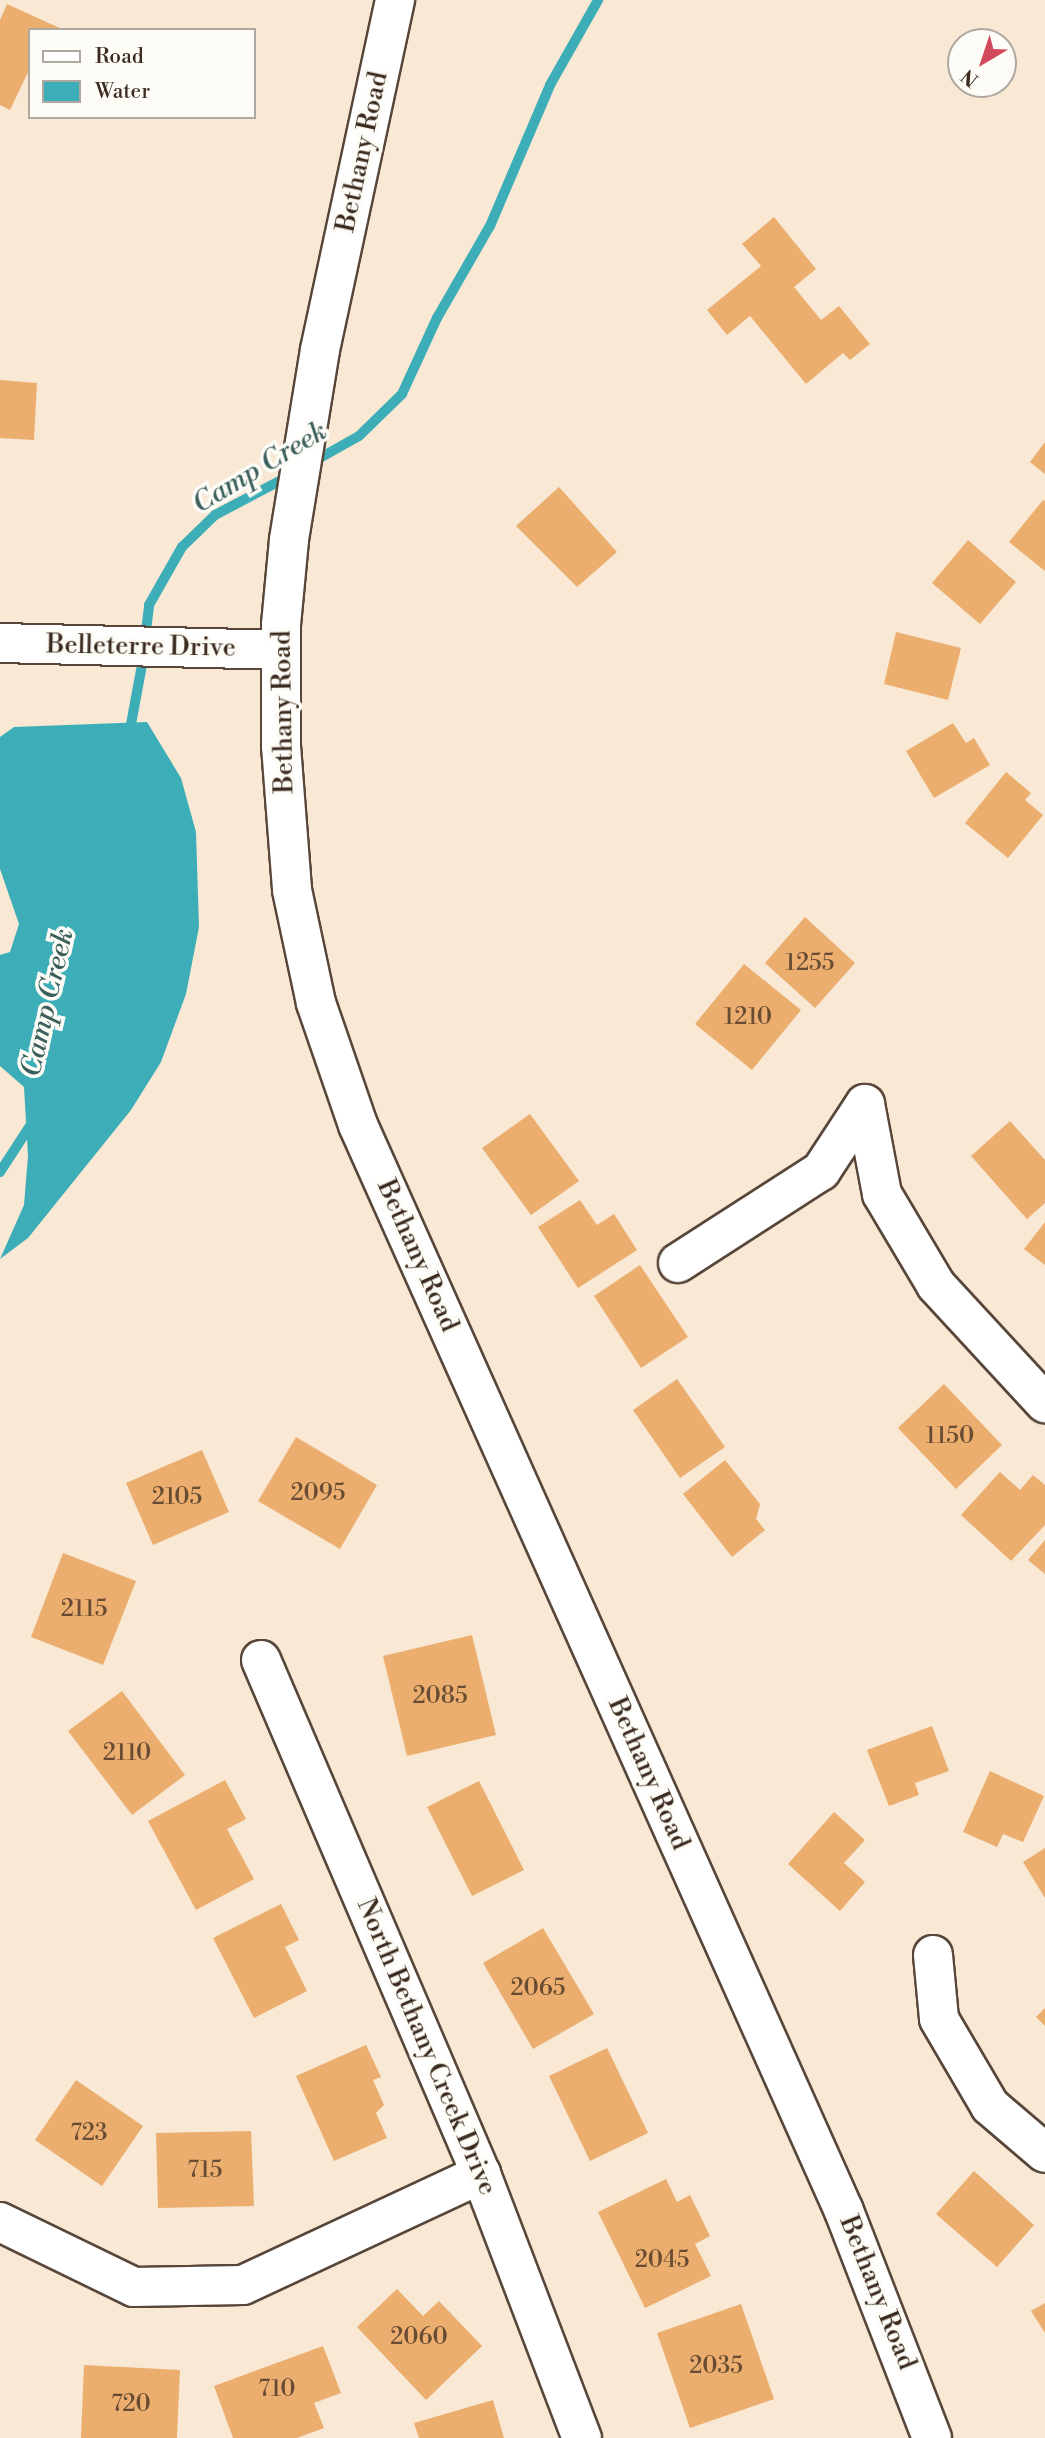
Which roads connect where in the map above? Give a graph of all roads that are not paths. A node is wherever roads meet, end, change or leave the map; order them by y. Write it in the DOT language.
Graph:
graph roads {
  1 [pos="395,0"];
  2 [pos="0,643"];
  3 [pos="281,650"];
  4 [pos="678,1263"];
  5 [pos="1045,1403"];
  6 [pos="261,1660"];
  7 [pos="933,1955"];
  8 [pos="1045,2152"];
  9 [pos="481,2174"];
  10 [pos="0,2222"];
  11 [pos="582,2438"];
  12 [pos="932,2438"];
  1 -- 3 [label="street, Bethany Road"];
  2 -- 3 [label="street, Belleterre Drive"];
  3 -- 12 [label="street, Bethany Road"];
  4 -- 5 [label="street"];
  6 -- 9 [label="street, North Bethany Creek Drive"];
  7 -- 8 [label="street"];
  9 -- 10 [label="street"];
  9 -- 11 [label="street, North Bethany Creek Drive"];
}
